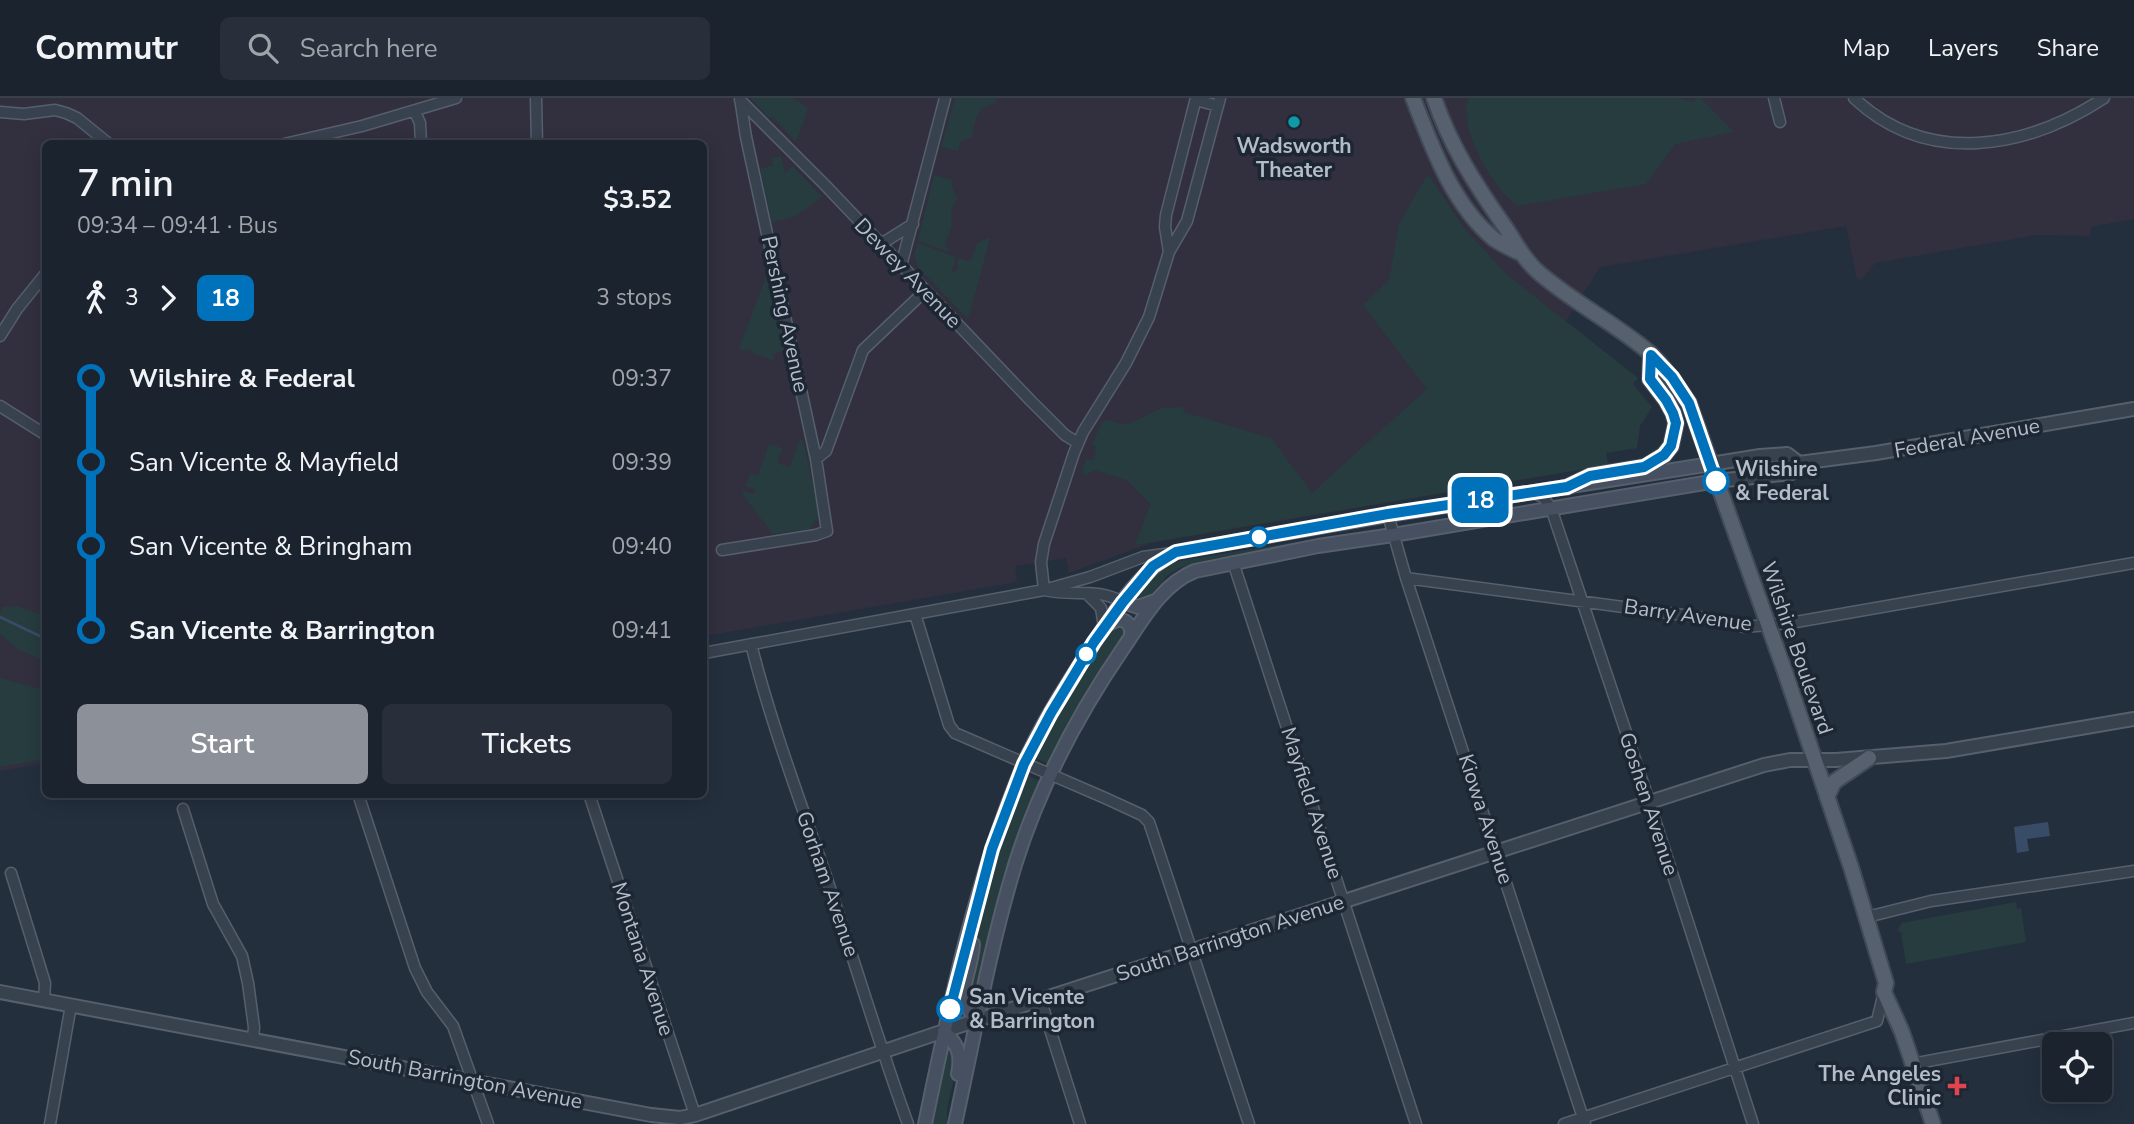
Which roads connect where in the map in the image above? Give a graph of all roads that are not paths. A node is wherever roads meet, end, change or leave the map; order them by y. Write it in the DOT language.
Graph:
graph roads {
  1 [pos="456,98"];
  2 [pos="536,98"];
  3 [pos="945,98"];
  4 [pos="1406,98"];
  5 [pos="1413,98"];
  6 [pos="1433,98"];
  7 [pos="1774,98"];
  8 [pos="1854,98"];
  9 [pos="2104,98"];
  10 [pos="740,99"];
  11 [pos="1196,99"];
  12 [pos="1219,102"];
  13 [pos="0,112"];
  14 [pos="415,112"];
  15 [pos="1780,122"];
  16 [pos="104,140"];
  17 [pos="318,140"];
  18 [pos="421,140"];
  19 [pos="537,140"];
  20 [pos="1437,160"];
  21 [pos="913,224"];
  22 [pos="881,244"];
  23 [pos="1169,252"];
  24 [pos="1519,252"];
  25 [pos="901,265"];
  26 [pos="42,278"];
  27 [pos="925,291"];
  28 [pos="0,336"];
  29 [pos="1651,355"];
  30 [pos="0,406"];
  31 [pos="2134,409"];
  32 [pos="42,432"];
  33 [pos="1078,443"];
  34 [pos="816,459"];
  35 [pos="1799,463"];
  36 [pos="1711,464"];
  37 [pos="1716,481"];
  38 [pos="1567,487"];
  39 [pos="1532,492"];
  40 [pos="1551,508"];
  41 [pos="1388,514"];
  42 [pos="1394,535"];
  43 [pos="722,550"];
  44 [pos="1176,552"];
  45 [pos="1233,562"];
  46 [pos="2134,563"];
  47 [pos="1406,578"];
  48 [pos="1044,590"];
  49 [pos="1087,594"];
  50 [pos="1158,600"];
  51 [pos="1582,601"];
  52 [pos="1123,602"];
  53 [pos="915,614"];
  54 [pos="1766,625"];
  55 [pos="1104,627"];
  56 [pos="1131,636"];
  57 [pos="751,644"];
  58 [pos="707,652"];
  59 [pos="2134,719"];
  60 [pos="1869,758"];
  61 [pos="1814,759"];
  62 [pos="1024,764"];
  63 [pos="1051,775"];
  64 [pos="1827,797"];
  65 [pos="359,798"];
  66 [pos="590,798"];
  67 [pos="1649,802"];
  68 [pos="183,809"];
  69 [pos="1496,851"];
  70 [pos="2134,871"];
  71 [pos="11,873"];
  72 [pos="1345,901"];
  73 [pos="973,916"];
  74 [pos="1867,918"];
  75 [pos="1192,950"];
  76 [pos="0,992"];
  77 [pos="1884,992"];
  78 [pos="44,1000"];
  79 [pos="1041,1001"];
  80 [pos="71,1005"];
  81 [pos="977,1021"];
  82 [pos="2134,1023"];
  83 [pos="944,1031"];
  84 [pos="253,1039"];
  85 [pos="881,1052"];
  86 [pos="1912,1063"];
  87 [pos="1734,1069"];
  88 [pos="472,1080"];
  89 [pos="696,1120"];
  90 [pos="1584,1121"];
  91 [pos="50,1124"];
  92 [pos="488,1124"];
  93 [pos="908,1124"];
  94 [pos="925,1124"];
  95 [pos="950,1124"];
  96 [pos="955,1124"];
  97 [pos="1080,1124"];
  98 [pos="1249,1124"];
  99 [pos="1416,1124"];
  100 [pos="1564,1124"];
  101 [pos="1753,1124"];
  102 [pos="1933,1124"];
  1 -- 14 [label="street"];
  2 -- 19 [label="street"];
  3 -- 21 [label="street"];
  4 -- 20 [label="main road"];
  5 -- 20 [label="main road, Wilshire Boulevard"];
  6 -- 24 [label="main road, Wilshire Boulevard"];
  7 -- 15 [label="street"];
  8 -- 9 [label="street"];
  10 -- 22 [label="street, Dewey Avenue"];
  10 -- 34 [label="street, Pershing Avenue"];
  11 -- 12 [label="street"];
  11 -- 23 [label="street"];
  12 -- 23 [label="street"];
  13 -- 16 [label="street"];
  14 -- 17 [label="street"];
  14 -- 18 [label="street"];
  20 -- 24 [label="main road, Wilshire Boulevard"];
  21 -- 22 [label="street"];
  21 -- 25 [label="street"];
  22 -- 25 [label="street, Dewey Avenue"];
  23 -- 33 [label="street"];
  24 -- 29 [label="main road, Wilshire Boulevard"];
  25 -- 27 [label="street, Dewey Avenue"];
  26 -- 28 [label="street"];
  27 -- 33 [label="street, Dewey Avenue"];
  27 -- 34 [label="street"];
  29 -- 36 [label="main road, Wilshire Boulevard"];
  29 -- 38 [label="main road"];
  30 -- 32 [label="street"];
  31 -- 35 [label="street, Federal Avenue"];
  33 -- 48 [label="street"];
  34 -- 43 [label="street, Pershing Avenue"];
  35 -- 36 [label="street, Federal Avenue"];
  35 -- 37 [label="street, Federal Avenue"];
  36 -- 37 [label="main road, Wilshire Boulevard"];
  36 -- 38 [label="main road"];
  37 -- 40 [label="main road"];
  37 -- 54 [label="main road, Wilshire Boulevard"];
  38 -- 39 [label="main road"];
  39 -- 40 [label="street"];
  39 -- 41 [label="main road"];
  40 -- 42 [label="main road"];
  40 -- 51 [label="street, Goshen Avenue"];
  41 -- 42 [label="street, Kiowa Avenue"];
  41 -- 44 [label="main road"];
  42 -- 45 [label="main road"];
  42 -- 47 [label="street, Kiowa Avenue"];
  44 -- 48 [label="street"];
  44 -- 52 [label="main road"];
  45 -- 50 [label="main road"];
  45 -- 72 [label="street, Mayfield Avenue"];
  46 -- 54 [label="street, Barry Avenue"];
  47 -- 51 [label="street, Barry Avenue"];
  47 -- 69 [label="street, Kiowa Avenue"];
  48 -- 49 [label="street"];
  48 -- 53 [label="street"];
  49 -- 52 [label="street"];
  49 -- 55 [label="street"];
  50 -- 52 [label="main road"];
  50 -- 56 [label="main road"];
  51 -- 54 [label="street, Barry Avenue"];
  51 -- 67 [label="street, Goshen Avenue"];
  52 -- 55 [label="main road"];
  53 -- 57 [label="street"];
  53 -- 62 [label="street"];
  54 -- 61 [label="main road, Wilshire Boulevard"];
  55 -- 56 [label="main road"];
  55 -- 62 [label="main road"];
  56 -- 63 [label="main road"];
  57 -- 58 [label="street"];
  57 -- 85 [label="street, Gorham Avenue"];
  59 -- 60 [label="street, South Barrington Avenue"];
  60 -- 61 [label="street, South Barrington Avenue"];
  60 -- 64 [label="main road"];
  61 -- 64 [label="main road, Wilshire Boulevard"];
  61 -- 67 [label="street, South Barrington Avenue"];
  62 -- 63 [label="street"];
  62 -- 73 [label="main road"];
  63 -- 75 [label="street"];
  63 -- 81 [label="main road"];
  64 -- 74 [label="main road, Wilshire Boulevard"];
  65 -- 88 [label="street"];
  66 -- 89 [label="street, Montana Avenue"];
  67 -- 69 [label="street, South Barrington Avenue"];
  67 -- 87 [label="street, Goshen Avenue"];
  68 -- 84 [label="street"];
  69 -- 72 [label="street, South Barrington Avenue"];
  69 -- 90 [label="street, Kiowa Avenue"];
  70 -- 74 [label="street"];
  71 -- 78 [label="street"];
  72 -- 75 [label="street, South Barrington Avenue"];
  72 -- 99 [label="street, Mayfield Avenue"];
  73 -- 81 [label="main road"];
  73 -- 83 [label="main road"];
  74 -- 77 [label="main road, Wilshire Boulevard"];
  75 -- 79 [label="street, South Barrington Avenue"];
  75 -- 98 [label="street"];
  76 -- 78 [label="street, South Barrington Avenue"];
  77 -- 86 [label="main road, Wilshire Boulevard"];
  77 -- 87 [label="street"];
  78 -- 80 [label="street, South Barrington Avenue"];
  79 -- 81 [label="street, South Barrington Avenue"];
  79 -- 97 [label="street"];
  80 -- 84 [label="street, South Barrington Avenue"];
  80 -- 91 [label="street"];
  81 -- 83 [label="street, South Barrington Avenue"];
  81 -- 96 [label="main road"];
  82 -- 86 [label="street"];
  83 -- 85 [label="street, South Barrington Avenue"];
  83 -- 94 [label="main road"];
  83 -- 95 [label="main road"];
  84 -- 88 [label="street, South Barrington Avenue"];
  85 -- 89 [label="street, South Barrington Avenue"];
  85 -- 93 [label="street, Gorham Avenue"];
  86 -- 102 [label="main road, Wilshire Boulevard"];
  87 -- 90 [label="street"];
  87 -- 101 [label="street, Goshen Avenue"];
  88 -- 89 [label="street, South Barrington Avenue"];
  88 -- 92 [label="street"];
  90 -- 100 [label="street"];
}
